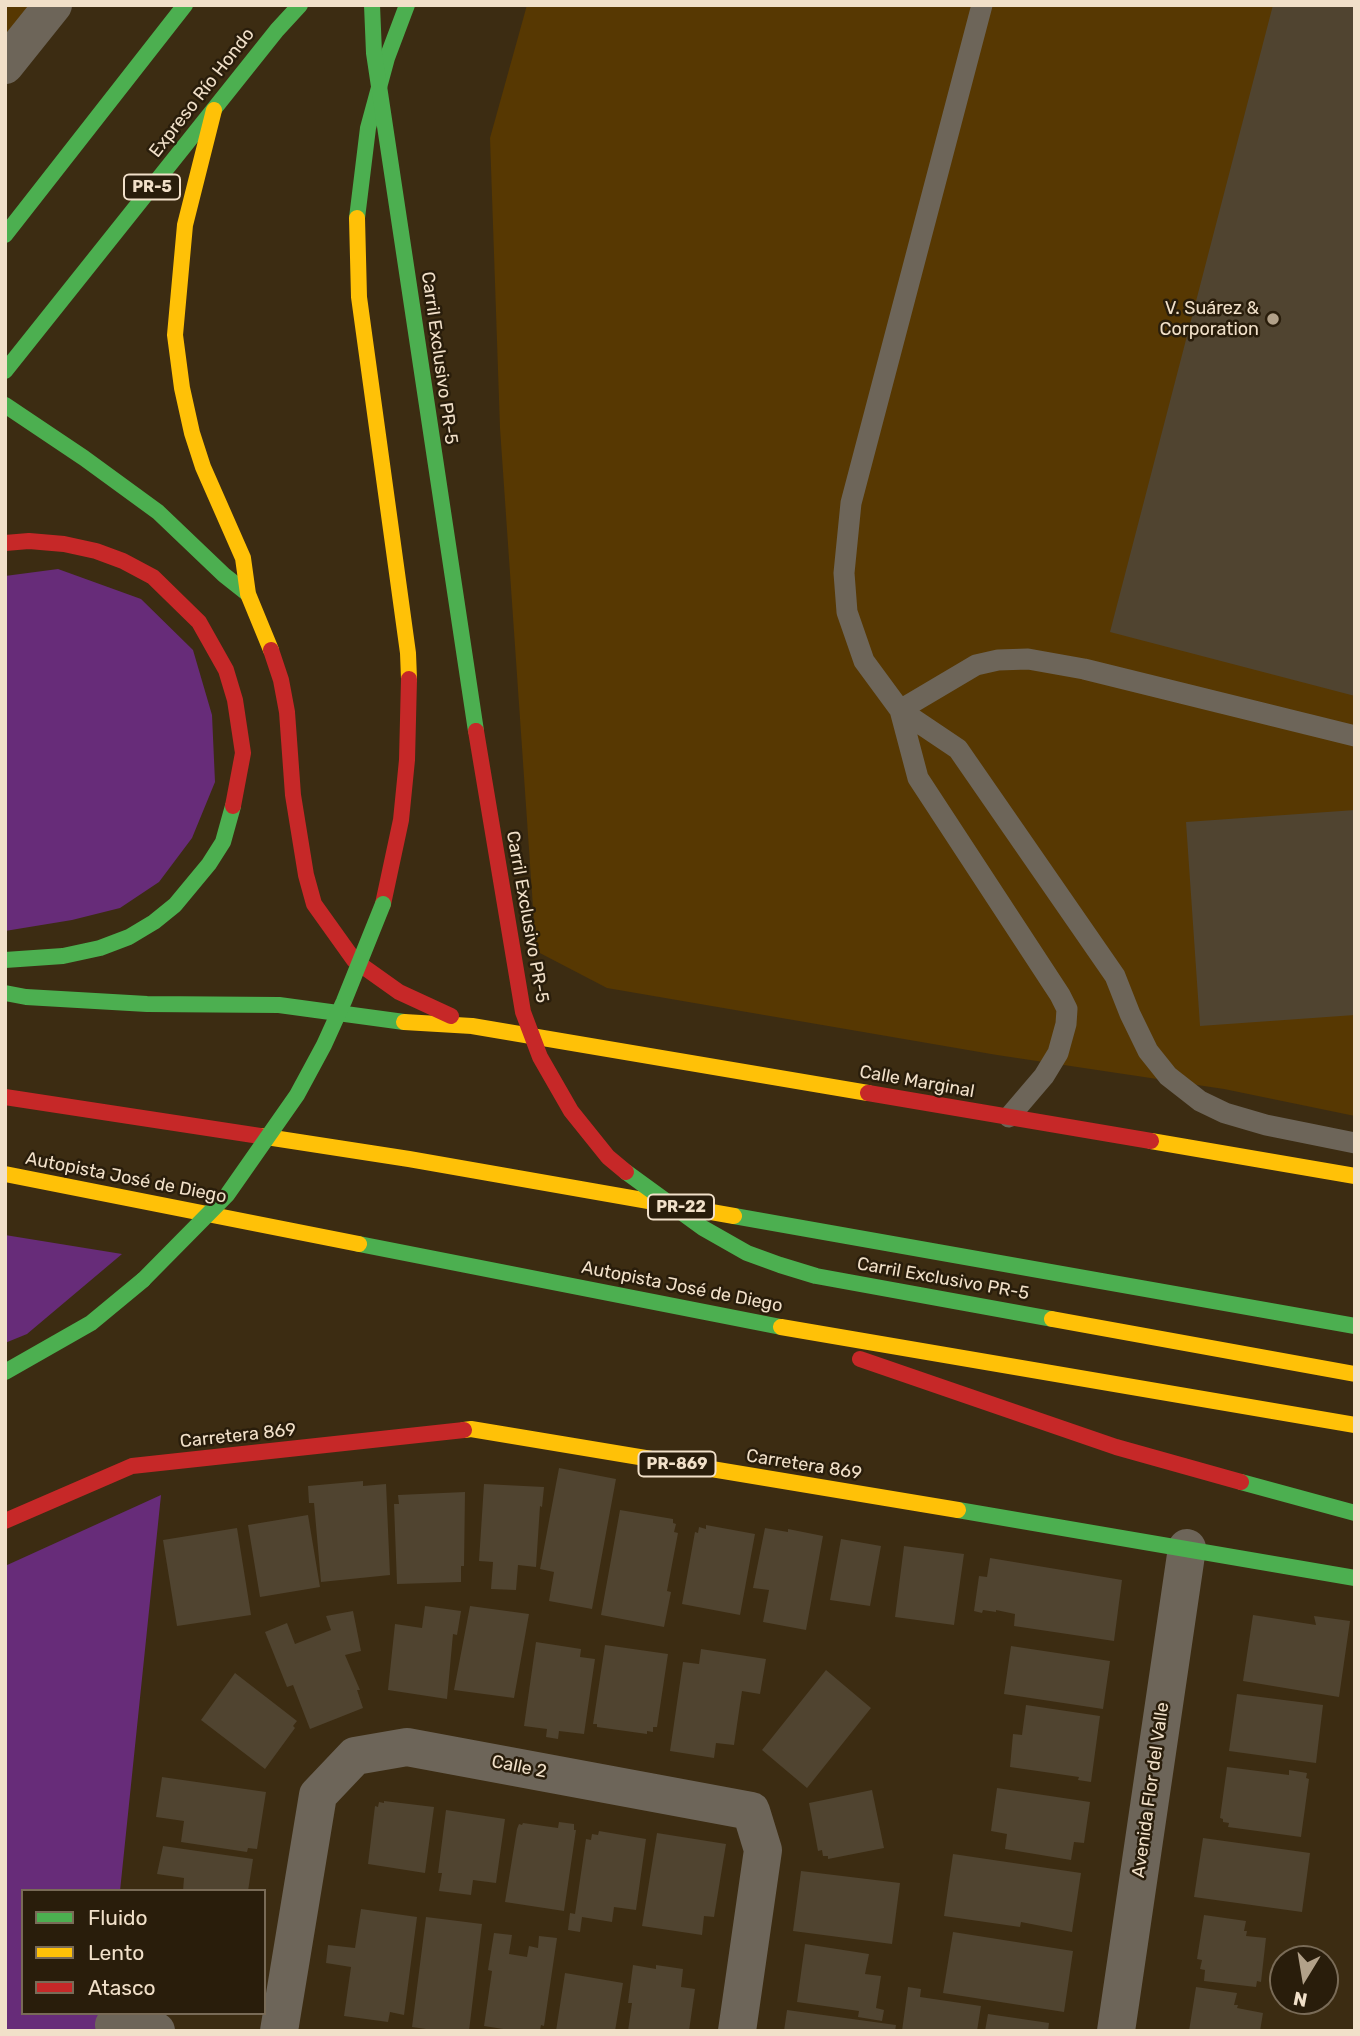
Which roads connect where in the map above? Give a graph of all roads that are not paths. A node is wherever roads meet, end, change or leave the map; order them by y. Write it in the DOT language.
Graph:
graph roads {
  1 [pos="53,5"];
  2 [pos="185,5"];
  3 [pos="300,5"];
  4 [pos="372,5"];
  5 [pos="407,5"];
  6 [pos="982,5"];
  7 [pos="5,65"];
  8 [pos="214,110"];
  9 [pos="5,235"];
  10 [pos="5,370"];
  11 [pos="5,405"];
  12 [pos="5,543"];
  13 [pos="248,594"];
  14 [pos="900,710"];
  15 [pos="1355,736"];
  16 [pos="5,960"];
  17 [pos="5,993"];
  18 [pos="472,1026"];
  19 [pos="5,1097"];
  20 [pos="1009,1117"];
  21 [pos="1355,1143"];
  22 [pos="5,1174"];
  23 [pos="1355,1177"];
  24 [pos="748,1321"];
  25 [pos="1355,1326"];
  26 [pos="5,1372"];
  27 [pos="1355,1374"];
  28 [pos="1355,1425"];
  29 [pos="1355,1513"];
  30 [pos="5,1521"];
  31 [pos="1187,1548"];
  32 [pos="1355,1578"];
  33 [pos="114,2025"];
  34 [pos="156,2031"];
  35 [pos="279,2031"];
  36 [pos="737,2031"];
  37 [pos="1116,2031"];
  1 -- 7 [label="street"];
  2 -- 9 [label="highway"];
  3 -- 8 [label="highway, Expreso Río Hondo / PR-5"];
  4 -- 27 [label="highway, Carril Exclusivo PR-5, bridge"];
  5 -- 26 [label="highway, bridge"];
  6 -- 14 [label="lane"];
  8 -- 10 [label="highway, Expreso Río Hondo / PR-5"];
  8 -- 13 [label="highway"];
  11 -- 13 [label="highway"];
  12 -- 16 [label="highway"];
  13 -- 18 [label="highway"];
  14 -- 15 [label="lane"];
  14 -- 20 [label="lane"];
  14 -- 21 [label="lane"];
  17 -- 18 [label="highway"];
  18 -- 20 [label="highway, Calle Marginal"];
  19 -- 25 [label="highway, PR-22"];
  20 -- 23 [label="highway, Calle Marginal"];
  22 -- 24 [label="highway, Autopista José de Diego"];
  24 -- 28 [label="highway, Autopista José de Diego"];
  24 -- 29 [label="highway"];
  30 -- 31 [label="highway, Carretera 869 / PR-869"];
  31 -- 32 [label="highway, Carretera 869 / PR-869"];
  31 -- 37 [label="street, Avenida Flor del Valle"];
  33 -- 34 [label="street"];
  35 -- 36 [label="street, Calle 2"];
}
